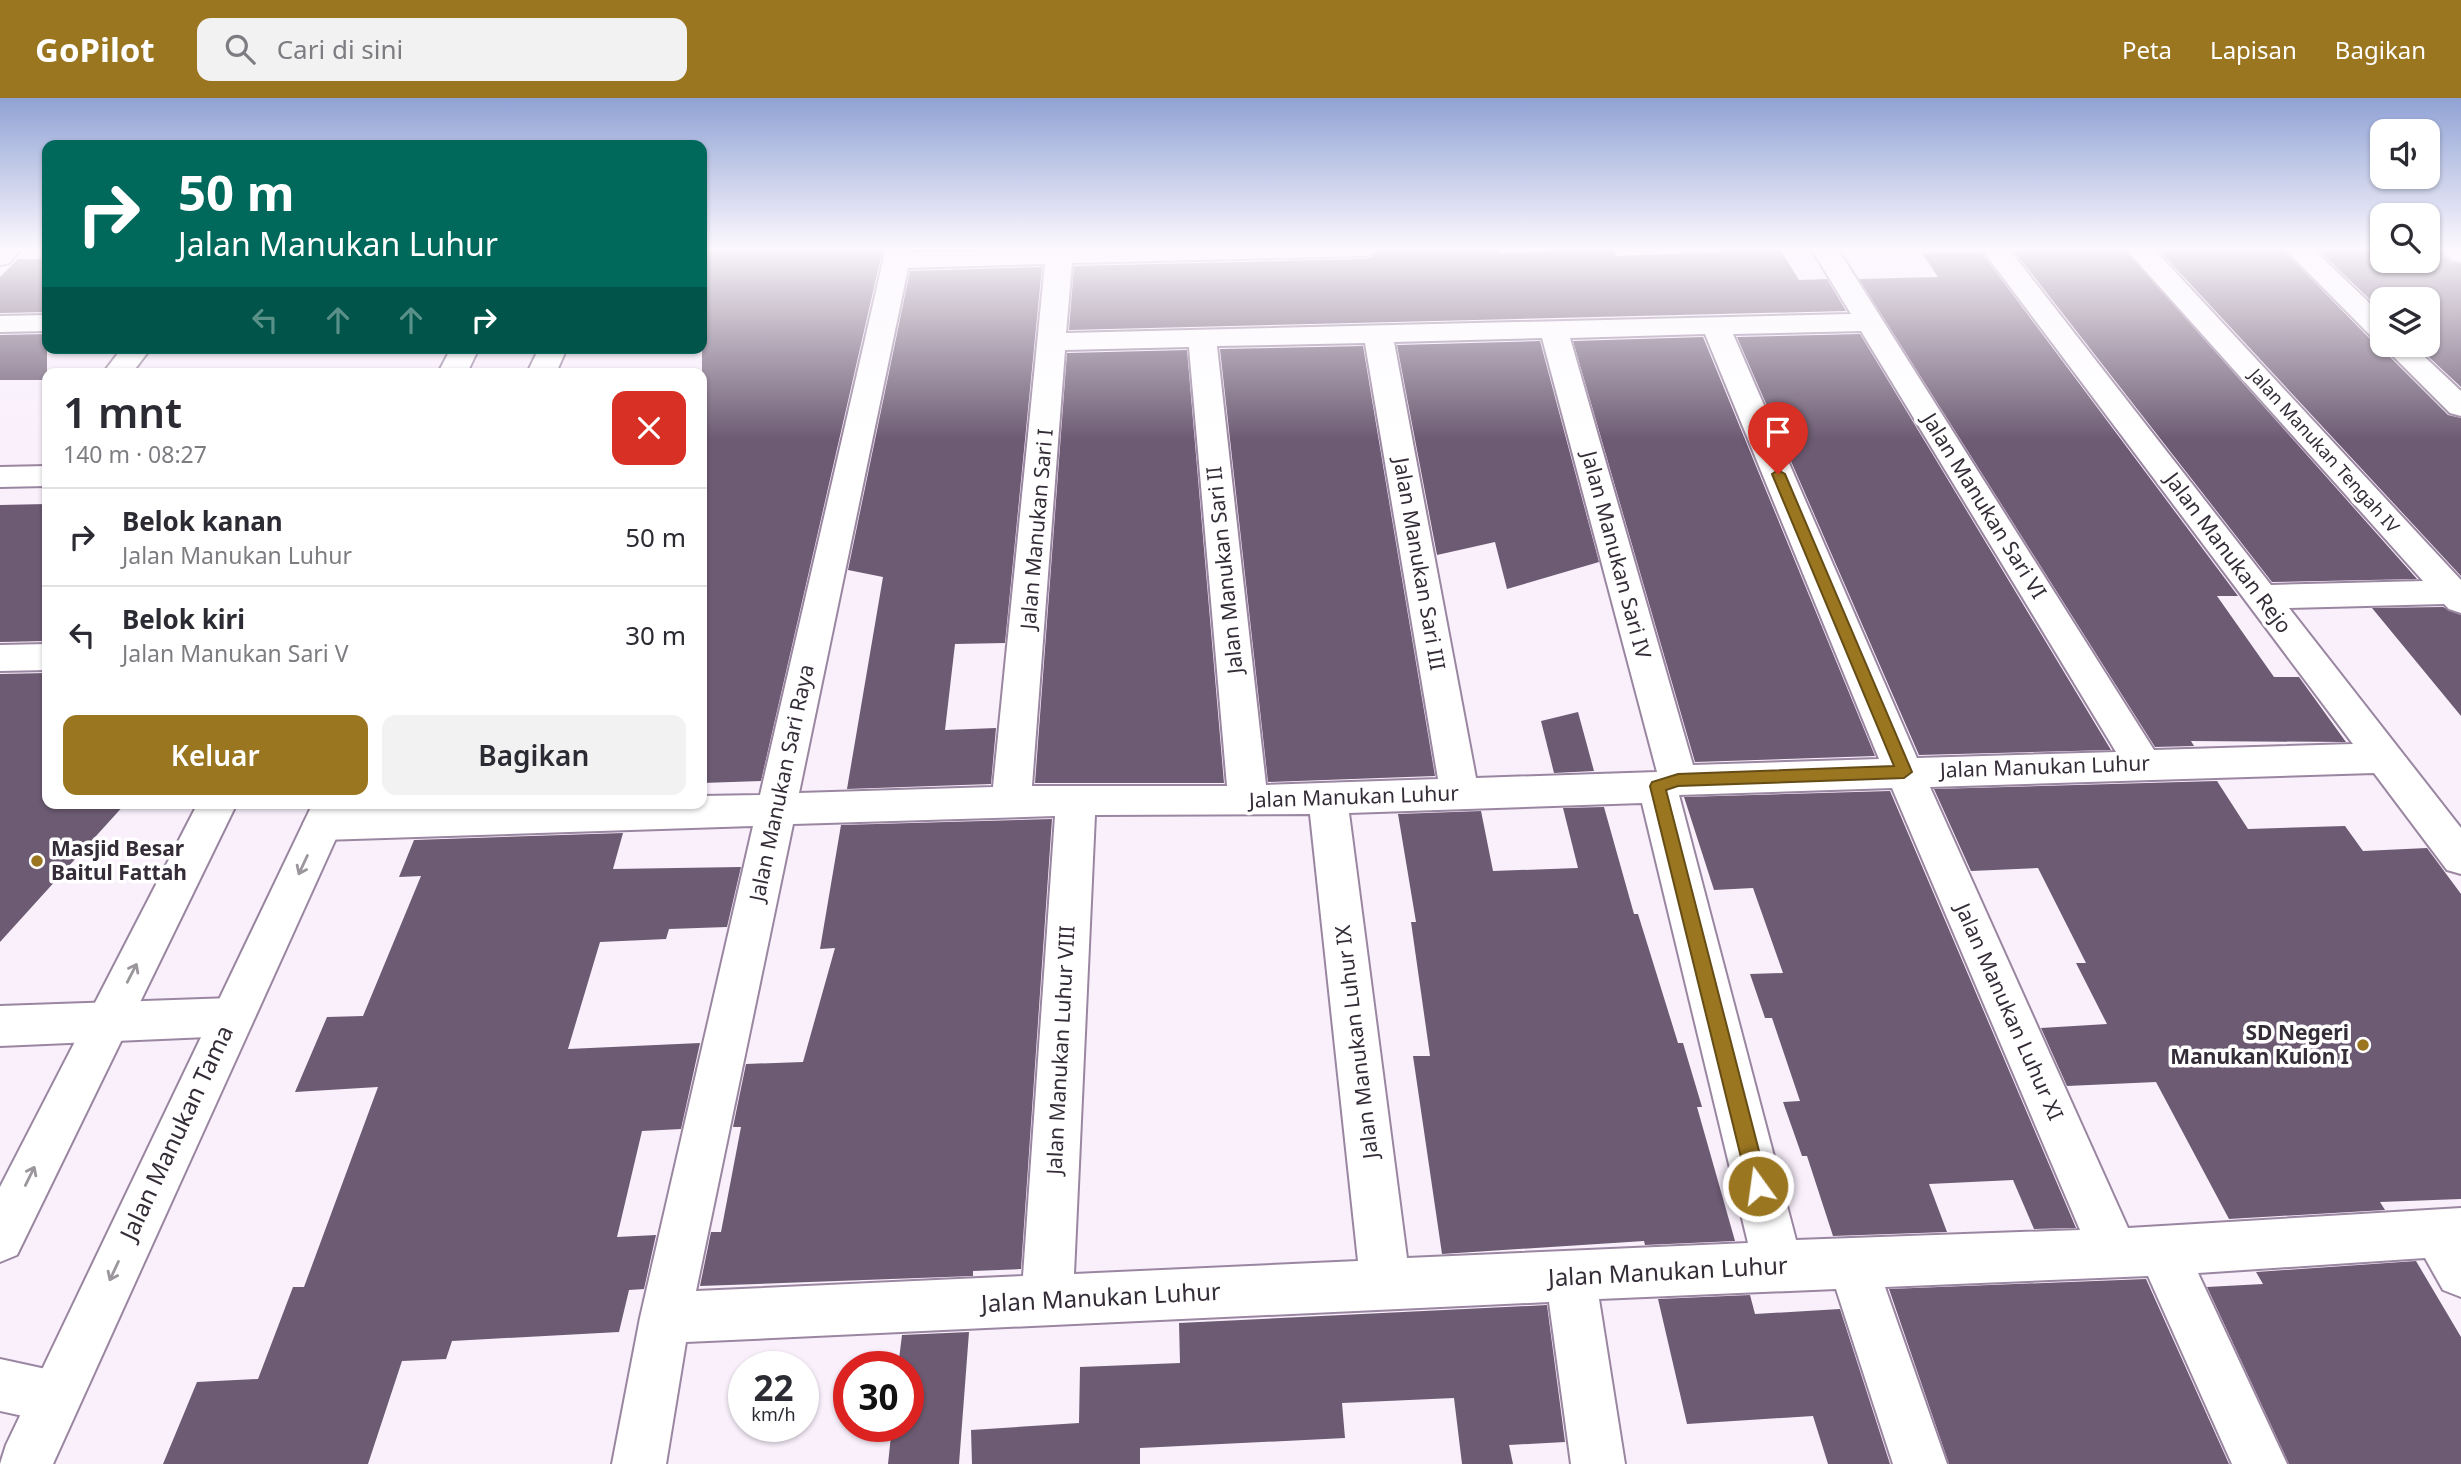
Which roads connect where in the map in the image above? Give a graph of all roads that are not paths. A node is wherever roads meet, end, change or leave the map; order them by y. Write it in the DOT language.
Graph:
graph roads {
  1 [pos="885,312"];
  2 [pos="1055,312"];
  3 [pos="1864,312"];
  4 [pos="2043,312"];
  5 [pos="2197,312"];
  6 [pos="1870,322"];
  7 [pos="42,323"];
  8 [pos="0,324"];
  9 [pos="1715,326"];
  10 [pos="1554,331"];
  11 [pos="1378,334"];
  12 [pos="1202,338"];
  13 [pos="1053,342"];
  14 [pos="132,354"];
  15 [pos="2409,357"];
  16 [pos="121,368"];
  17 [pos="2461,407"];
  18 [pos="42,470"];
  19 [pos="0,477"];
  20 [pos="2458,595"];
  21 [pos="2262,597"];
  22 [pos="42,657"];
  23 [pos="0,658"];
  24 [pos="2383,758"];
  25 [pos="2143,764"];
  26 [pos="1904,772"];
  27 [pos="1668,783"];
  28 [pos="1460,794"];
  29 [pos="1328,798"];
  30 [pos="1076,800"];
  31 [pos="1248,801"];
  32 [pos="1011,802"];
  33 [pos="215,809"];
  34 [pos="776,810"];
  35 [pos="328,813"];
  36 [pos="2461,858"];
  37 [pos="231,1017"];
  38 [pos="107,1023"];
  39 [pos="0,1026"];
  40 [pos="0,1238"];
  41 [pos="2453,1246"];
  42 [pos="2138,1252"];
  43 [pos="1853,1265"];
  44 [pos="1778,1266"];
  45 [pos="1571,1277"];
  46 [pos="1386,1286"];
  47 [pos="1047,1301"];
  48 [pos="665,1318"];
  49 [pos="0,1384"];
  50 [pos="55,1397"];
  51 [pos="25,1464"];
  52 [pos="639,1464"];
  53 [pos="1598,1464"];
  54 [pos="1920,1464"];
  55 [pos="2260,1464"];
  1 -- 34 [label="street, Jalan Manukan Sari Raya"];
  2 -- 13 [label="street, Jalan Manukan Sari I"];
  3 -- 6 [label="street, Jalan Manukan Sari VI"];
  4 -- 21 [label="street, Jalan Manukan Rejo"];
  5 -- 20 [label="street, Jalan Manukan Tengah IV"];
  6 -- 9 [label="street"];
  6 -- 25 [label="street, Jalan Manukan Sari VI"];
  7 -- 8 [label="street"];
  9 -- 10 [label="street"];
  9 -- 26 [label="street, Jalan Manukan Luhur XI"];
  10 -- 11 [label="street"];
  10 -- 27 [label="street, Jalan Manukan Sari IV"];
  11 -- 12 [label="street"];
  11 -- 28 [label="street, Jalan Manukan Sari III"];
  12 -- 13 [label="street"];
  12 -- 31 [label="street, Jalan Manukan Sari II"];
  13 -- 32 [label="street, Jalan Manukan Sari I"];
  14 -- 16 [label="street"];
  15 -- 17 [label="street"];
  18 -- 19 [label="street"];
  20 -- 21 [label="street"];
  21 -- 24 [label="street, Jalan Manukan Rejo"];
  22 -- 23 [label="street"];
  24 -- 25 [label="street, Jalan Manukan Luhur"];
  24 -- 36 [label="street, Jalan Manukan Rejo"];
  25 -- 26 [label="street, Jalan Manukan Luhur"];
  26 -- 27 [label="street, Jalan Manukan Luhur"];
  26 -- 42 [label="street, Jalan Manukan Luhur XI"];
  27 -- 28 [label="street, Jalan Manukan Luhur"];
  27 -- 44 [label="street, Jalan Manukan Sari IV"];
  28 -- 29 [label="street, Jalan Manukan Luhur"];
  29 -- 31 [label="street, Jalan Manukan Luhur"];
  29 -- 46 [label="street, Jalan Manukan Luhur IX"];
  30 -- 31 [label="street, Jalan Manukan Luhur"];
  30 -- 32 [label="street, Jalan Manukan Luhur"];
  30 -- 47 [label="street, Jalan Manukan Luhur VIII"];
  32 -- 34 [label="street, Jalan Manukan Luhur"];
  38 -- 33 [label="street, one-way"];
  34 -- 35 [label="street, Jalan Manukan Luhur"];
  34 -- 48 [label="street, Jalan Manukan Sari Raya"];
  35 -- 37 [label="street, Jalan Manukan Tama, one-way"];
  37 -- 38 [label="street"];
  37 -- 50 [label="street, Jalan Manukan Tama, one-way"];
  38 -- 39 [label="street"];
  40 -- 38 [label="street, one-way"];
  41 -- 42 [label="street, Jalan Manukan Luhur"];
  42 -- 43 [label="street, Jalan Manukan Luhur"];
  42 -- 55 [label="street, Jalan Manukan Luhur XI"];
  43 -- 44 [label="street, Jalan Manukan Luhur"];
  43 -- 54 [label="street"];
  44 -- 45 [label="street, Jalan Manukan Luhur"];
  45 -- 46 [label="street, Jalan Manukan Luhur"];
  45 -- 53 [label="street"];
  46 -- 47 [label="street, Jalan Manukan Luhur"];
  47 -- 48 [label="street, Jalan Manukan Luhur"];
  48 -- 52 [label="street, Jalan Manukan Sari Raya"];
  49 -- 50 [label="street"];
  50 -- 51 [label="street, Jalan Manukan Tama"];
}
